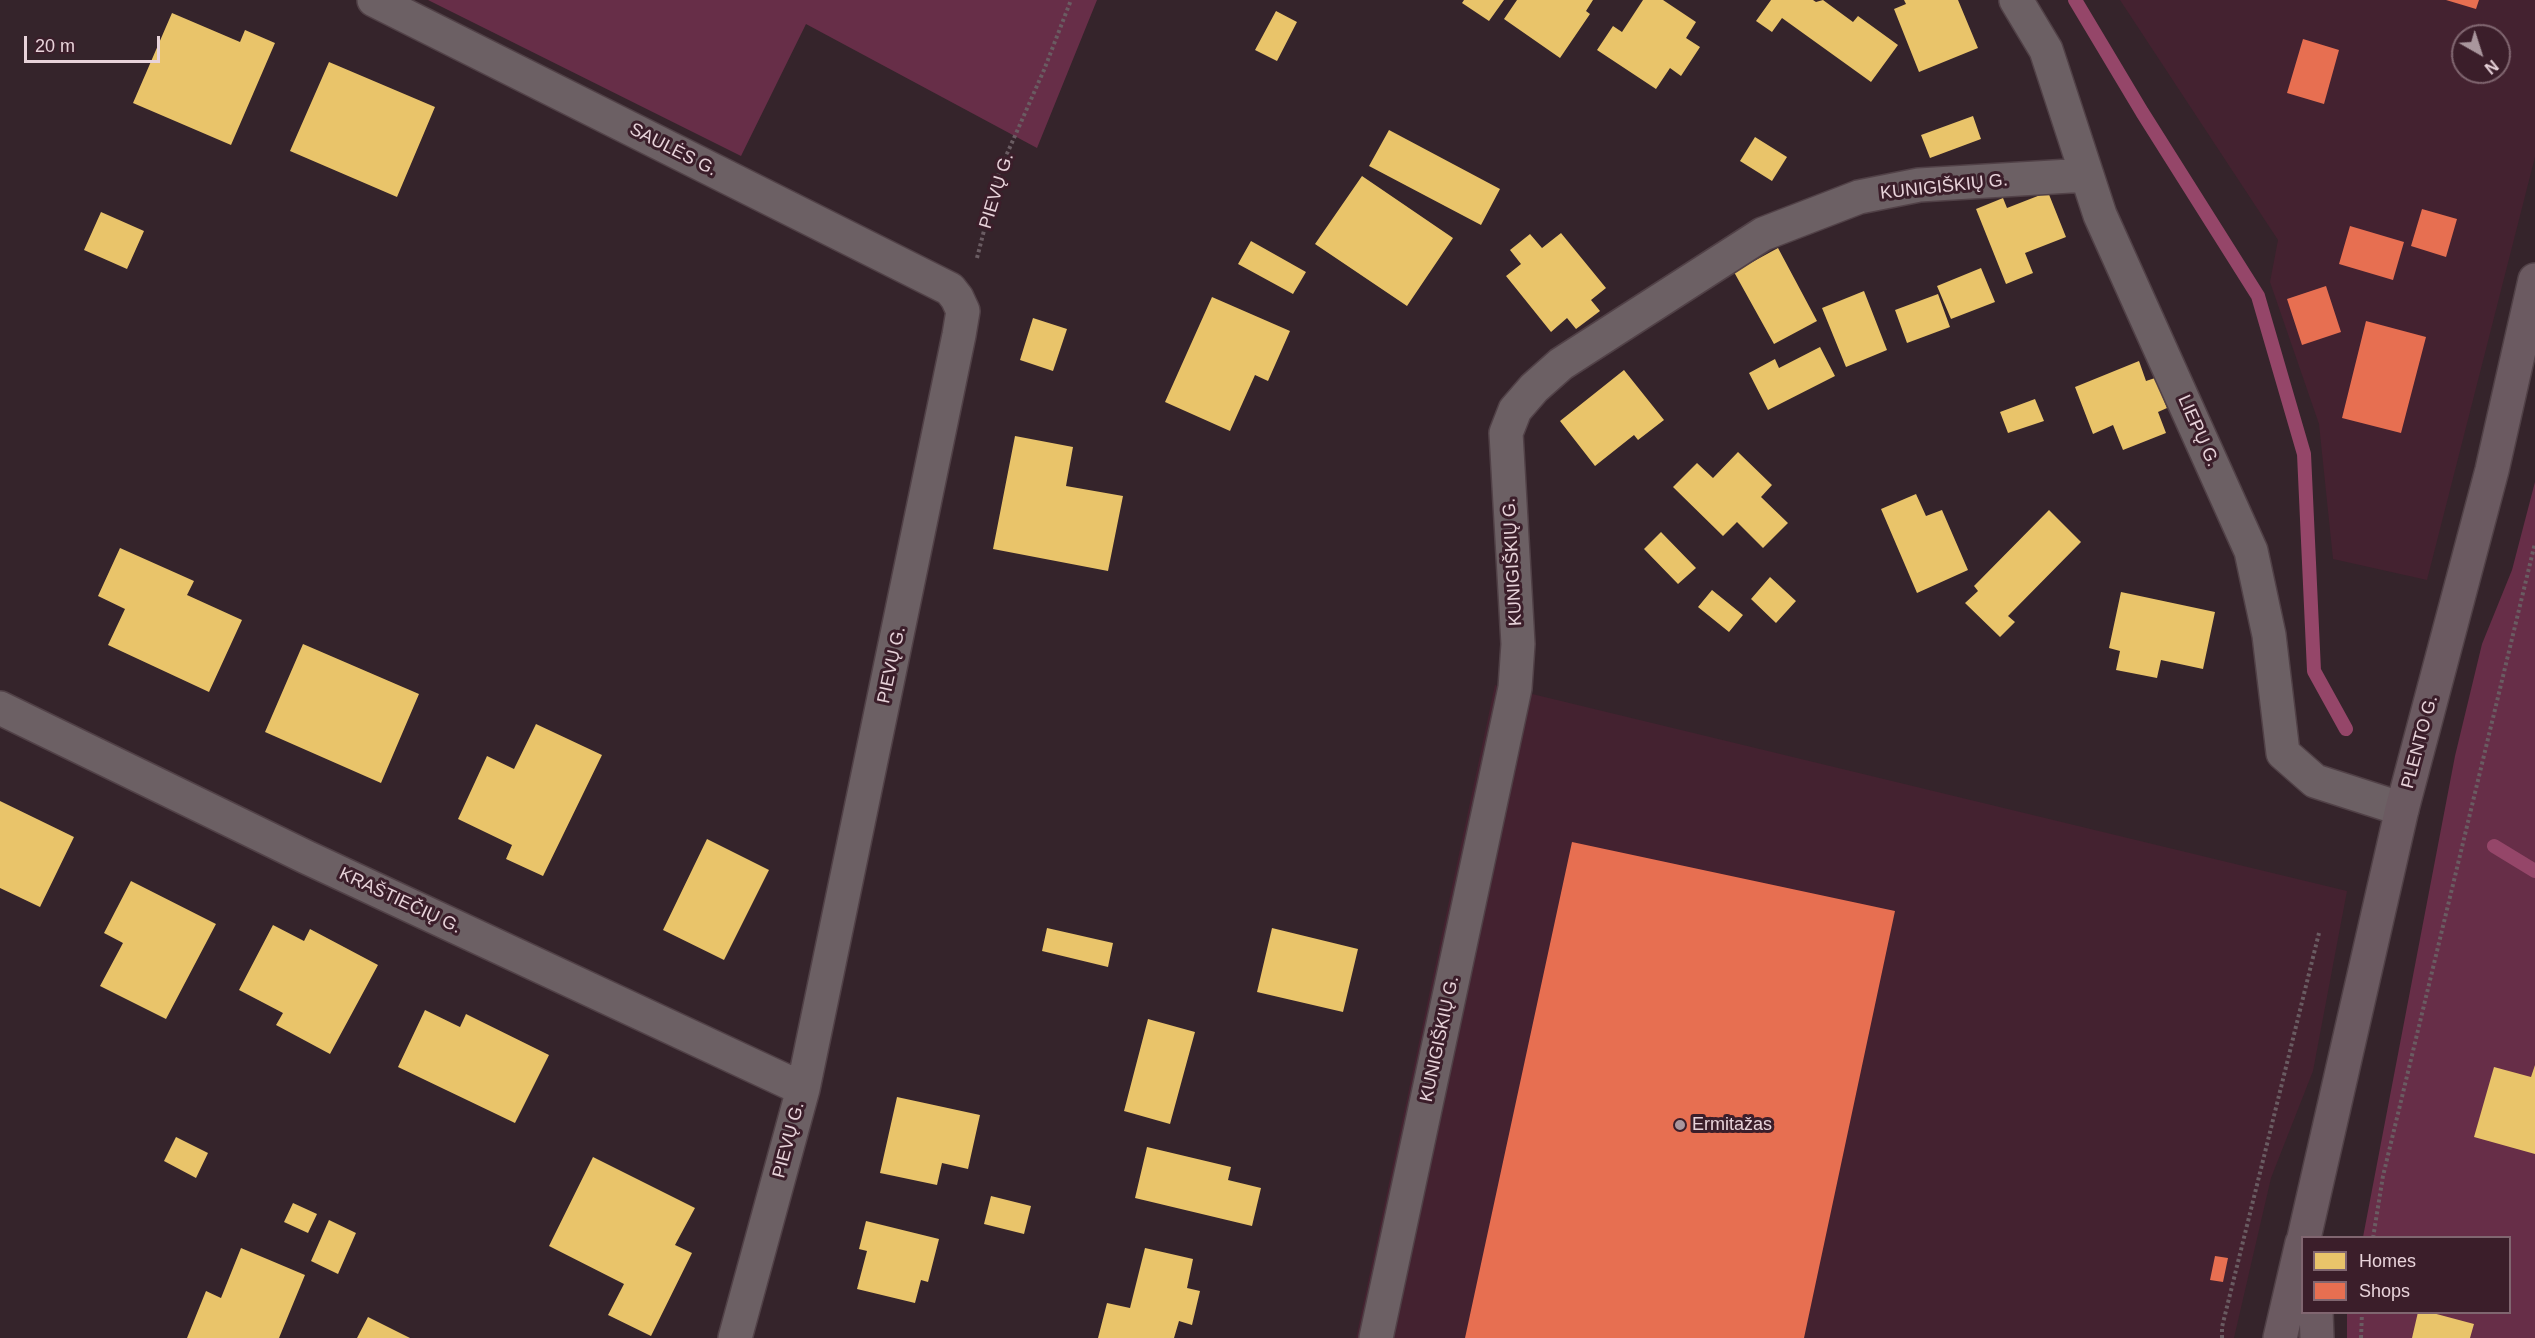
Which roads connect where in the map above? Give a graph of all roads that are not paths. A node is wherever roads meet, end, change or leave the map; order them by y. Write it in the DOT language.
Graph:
graph roads {
  1 [pos="374,0"];
  2 [pos="2016,0"];
  3 [pos="2087,175"];
  4 [pos="2535,279"];
  5 [pos="963,311"];
  6 [pos="0,708"];
  7 [pos="2402,809"];
  8 [pos="803,1089"];
  9 [pos="2312,1222"];
  10 [pos="2305,1236"];
  11 [pos="2301,1247"];
  12 [pos="2316,1314"];
  13 [pos="735,1338"];
  14 [pos="1376,1338"];
  15 [pos="2280,1338"];
  16 [pos="2317,1338"];
  1 -- 5 [label="street, SAULĖS G."];
  2 -- 3 [label="street, LIEPŲ G."];
  3 -- 7 [label="street, LIEPŲ G."];
  3 -- 14 [label="street, KUNIGIŠKIŲ G."];
  4 -- 7 [label="highway, PLENTO G."];
  5 -- 8 [label="street, PIEVŲ G."];
  6 -- 8 [label="street, KRAŠTIEČIŲ G."];
  7 -- 9 [label="highway, PLENTO G."];
  8 -- 13 [label="street, PIEVŲ G."];
  9 -- 10 [label="highway, PLENTO G."];
  11 -- 15 [label="highway"];
  12 -- 16 [label="highway"];
}
